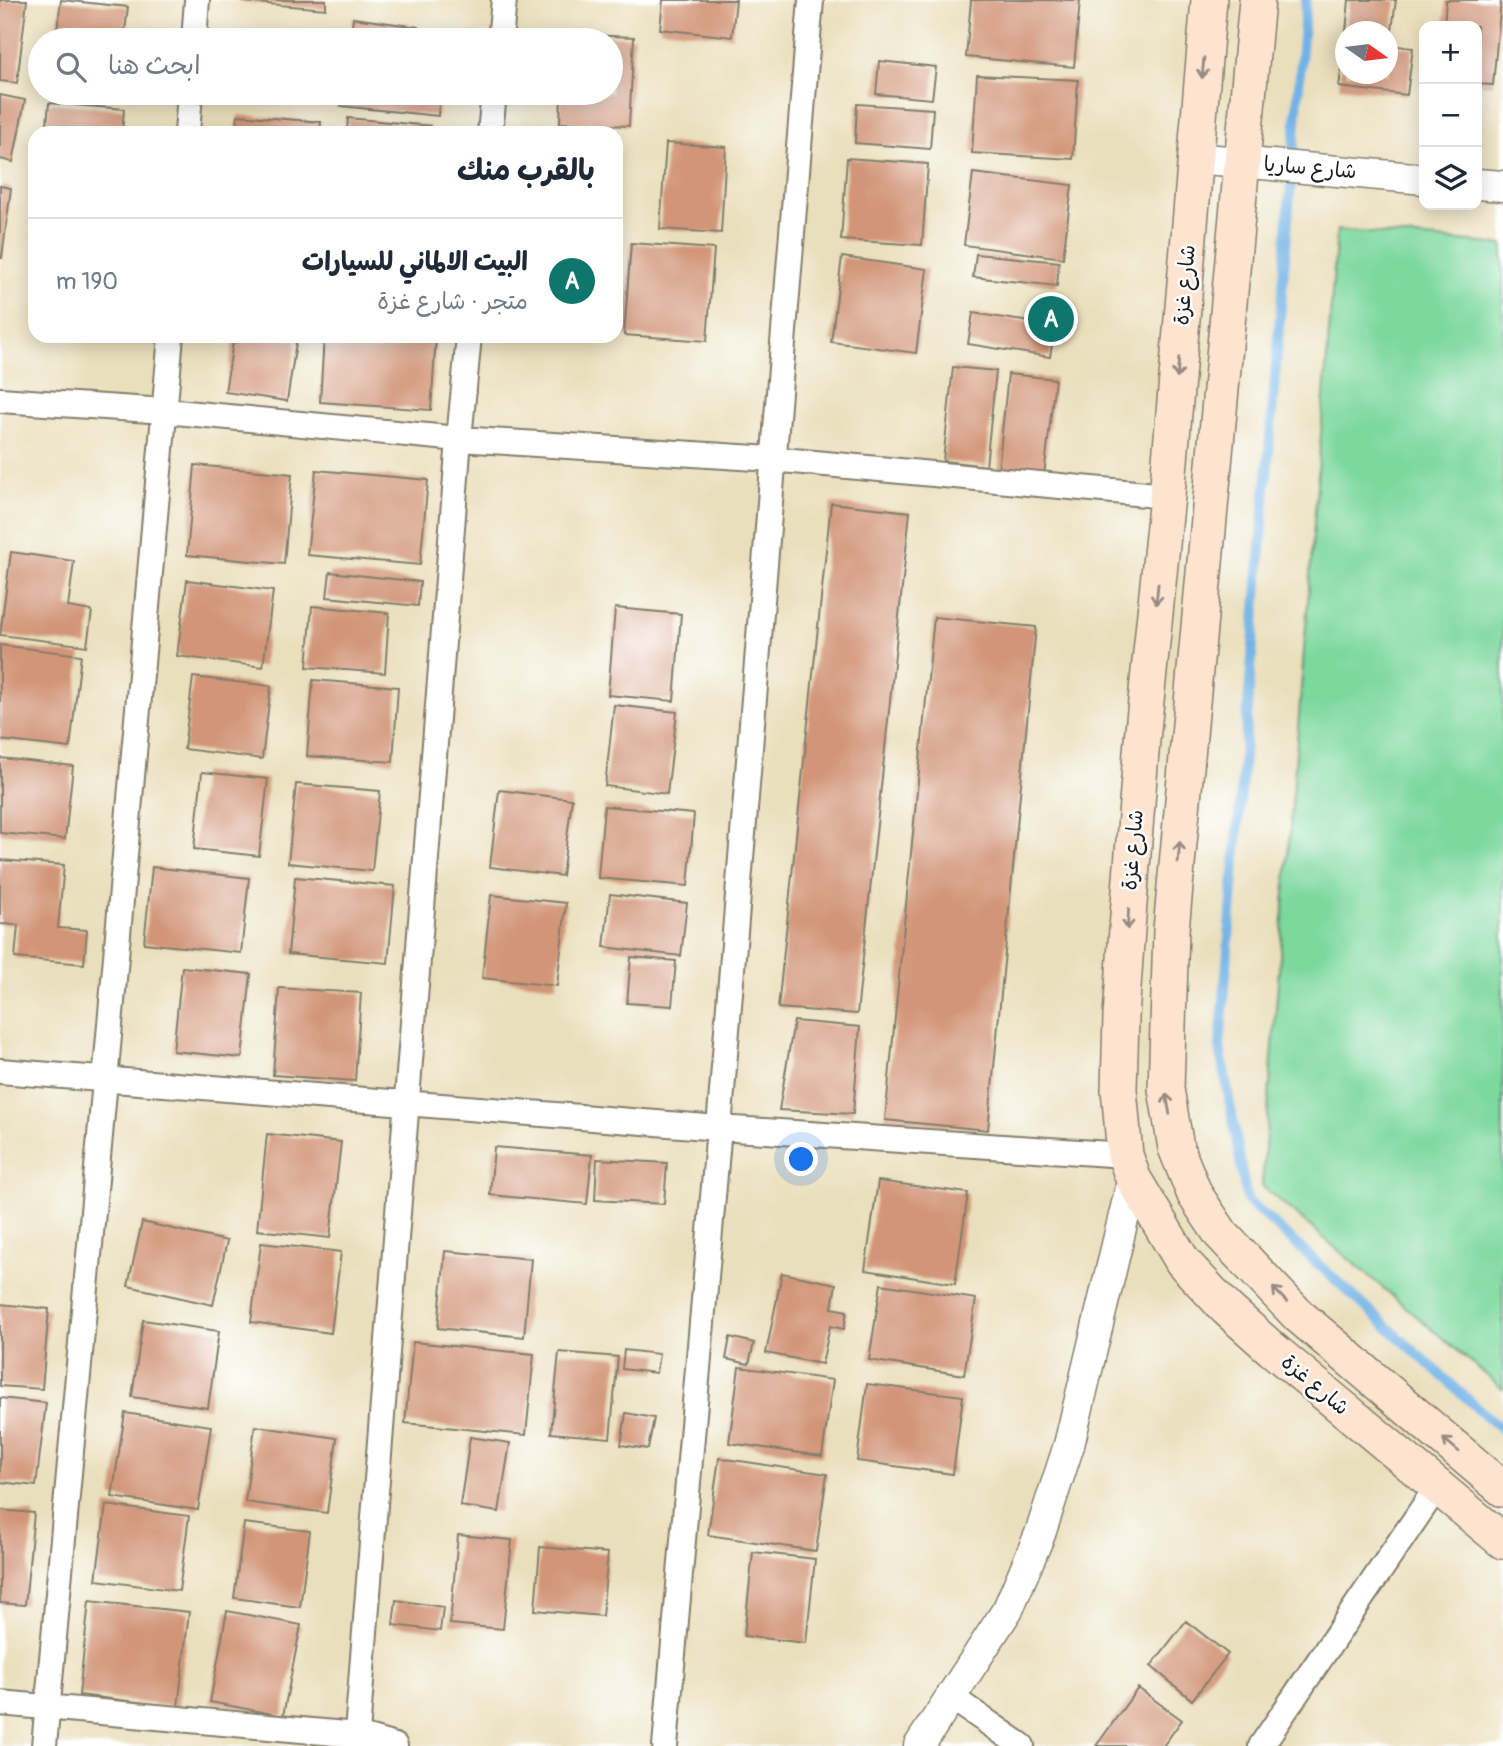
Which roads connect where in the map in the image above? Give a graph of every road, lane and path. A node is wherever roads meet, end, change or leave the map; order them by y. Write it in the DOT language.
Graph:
graph roads {
  1 [pos="197,0"];
  2 [pos="504,0"];
  3 [pos="810,0"];
  4 [pos="1209,0"];
  5 [pos="1257,0"];
  6 [pos="195,28"];
  7 [pos="500,28"];
  8 [pos="189,105"];
  9 [pos="493,105"];
  10 [pos="188,126"];
  11 [pos="491,126"];
  12 [pos="1195,158"];
  13 [pos="1241,161"];
  14 [pos="1419,179"];
  15 [pos="1482,184"];
  16 [pos="1503,186"];
  17 [pos="170,343"];
  18 [pos="468,343"];
  19 [pos="0,400"];
  20 [pos="165,411"];
  21 [pos="459,439"];
  22 [pos="772,458"];
  23 [pos="1167,496"];
  24 [pos="0,1071"];
  25 [pos="106,1081"];
  26 [pos="406,1104"];
  27 [pos="719,1128"];
  28 [pos="1129,1166"];
  29 [pos="1437,1487"];
  30 [pos="1503,1489"];
  31 [pos="1503,1541"];
  32 [pos="951,1697"];
  33 [pos="0,1703"];
  34 [pos="47,1708"];
  35 [pos="357,1740"];
  36 [pos="44,1746"];
  37 [pos="395,1746"];
  38 [pos="665,1746"];
  39 [pos="919,1746"];
  40 [pos="1022,1746"];
  41 [pos="1261,1746"];
  1 -- 6 [label="street"];
  2 -- 7 [label="street"];
  3 -- 22 [label="street"];
  4 -- 12 [label="main road, شارع غزة, one-way"];
  5 -- 13 [label="main road, شارع غزة"];
  8 -- 10 [label="street"];
  9 -- 11 [label="street"];
  12 -- 13 [label="street, شارع ساريا"];
  12 -- 23 [label="main road, شارع غزة, one-way"];
  13 -- 14 [label="street, شارع ساريا"];
  30 -- 13 [label="main road, شارع غزة, one-way"];
  15 -- 16 [label="street"];
  17 -- 20 [label="street"];
  18 -- 21 [label="street"];
  19 -- 20 [label="street"];
  20 -- 21 [label="street"];
  20 -- 25 [label="street"];
  21 -- 22 [label="street"];
  21 -- 26 [label="street"];
  22 -- 23 [label="street"];
  22 -- 27 [label="street"];
  23 -- 28 [label="main road, شارع غزة, one-way"];
  24 -- 25 [label="street"];
  25 -- 26 [label="street"];
  25 -- 34 [label="street"];
  26 -- 27 [label="street"];
  26 -- 35 [label="street"];
  27 -- 28 [label="street"];
  27 -- 38 [label="street"];
  28 -- 29 [label="main road, شارع غزة"];
  28 -- 32 [label="street"];
  29 -- 31 [label="main road, شارع غزة"];
  29 -- 41 [label="street"];
  32 -- 39 [label="street"];
  32 -- 40 [label="street"];
  33 -- 34 [label="street"];
  34 -- 35 [label="street"];
  34 -- 36 [label="street"];
  35 -- 37 [label="street"];
}
